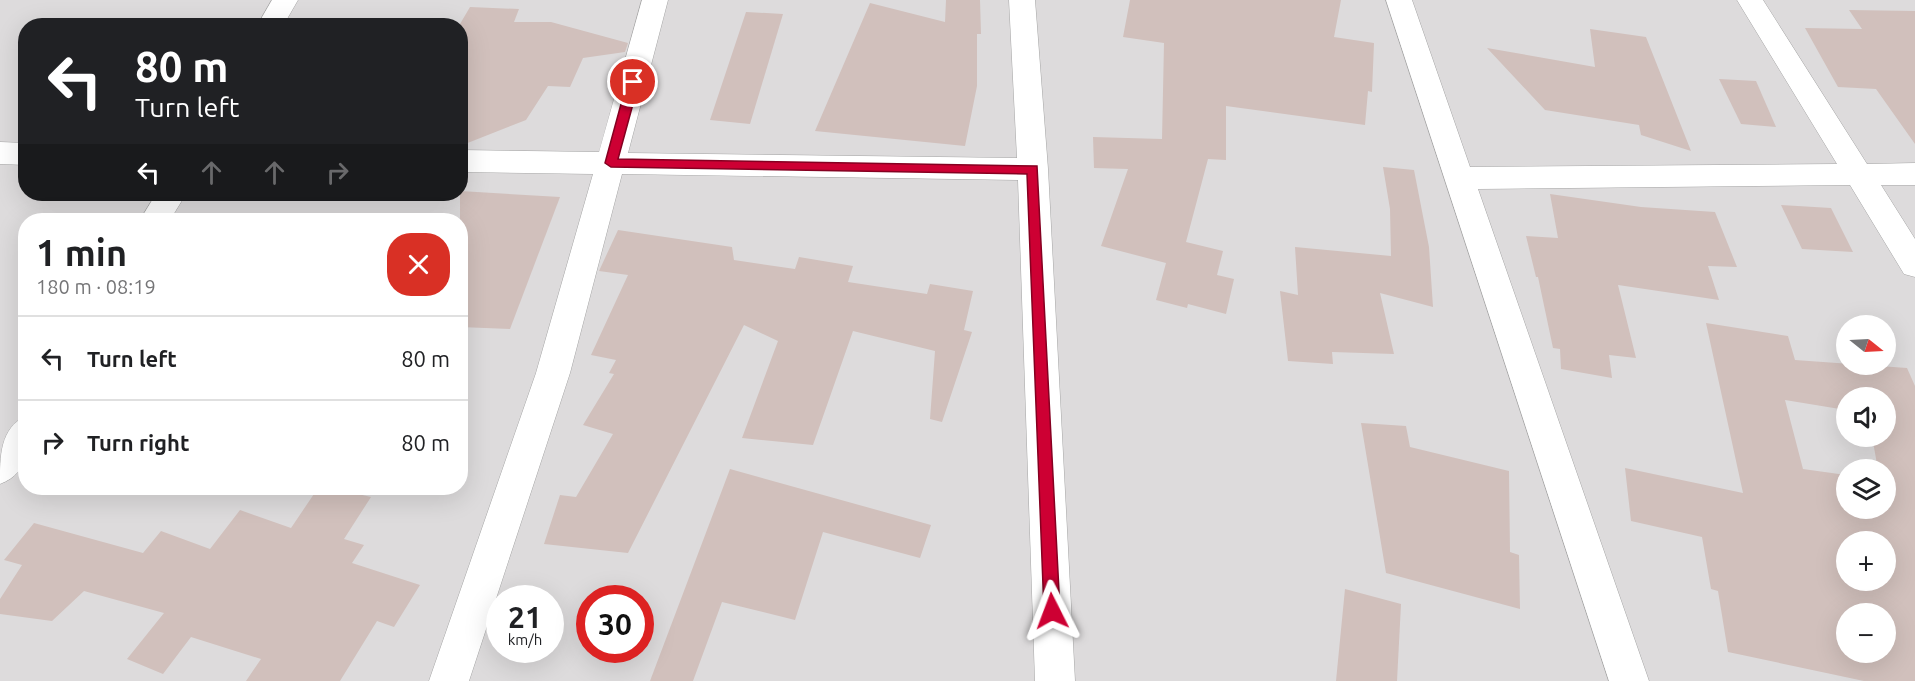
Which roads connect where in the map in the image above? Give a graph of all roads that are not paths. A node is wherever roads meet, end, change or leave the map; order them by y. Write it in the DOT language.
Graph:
graph roads {
  1 [pos="285,0"];
  2 [pos="656,0"];
  3 [pos="1022,0"];
  4 [pos="1399,0"];
  5 [pos="1750,0"];
  6 [pos="275,18"];
  7 [pos="0,153"];
  8 [pos="18,154"];
  9 [pos="468,161"];
  10 [pos="611,163"];
  11 [pos="1033,170"];
  12 [pos="1859,174"];
  13 [pos="1915,174"];
  14 [pos="1460,178"];
  15 [pos="1915,265"];
  16 [pos="18,442"];
  17 [pos="0,468"];
  18 [pos="449,681"];
  19 [pos="1055,681"];
  20 [pos="1629,681"];
  1 -- 6 [label="street"];
  2 -- 10 [label="street"];
  3 -- 11 [label="street"];
  4 -- 14 [label="street"];
  5 -- 12 [label="street"];
  7 -- 8 [label="street"];
  9 -- 10 [label="street"];
  10 -- 11 [label="street"];
  10 -- 18 [label="street"];
  11 -- 19 [label="street"];
  12 -- 13 [label="street"];
  12 -- 14 [label="street"];
  12 -- 15 [label="street"];
  14 -- 20 [label="street"];
  16 -- 17 [label="street"];
}
